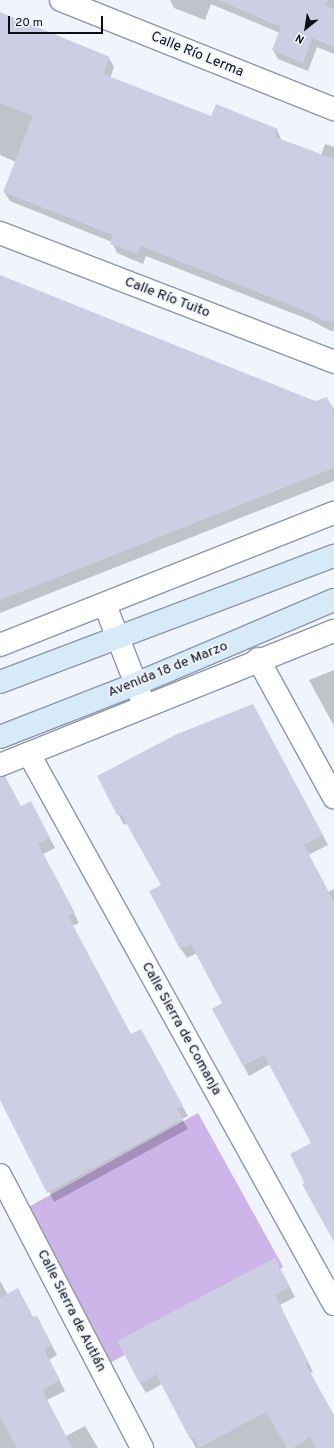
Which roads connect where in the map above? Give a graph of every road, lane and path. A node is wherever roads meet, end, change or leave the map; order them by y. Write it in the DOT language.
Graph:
graph roads {
  1 [pos="61,0"];
  2 [pos="334,110"];
  3 [pos="0,233"];
  4 [pos="334,362"];
  5 [pos="334,513"];
  6 [pos="334,556"];
  7 [pos="334,600"];
  8 [pos="105,605"];
  9 [pos="334,631"];
  10 [pos="118,636"];
  11 [pos="0,645"];
  12 [pos="258,659"];
  13 [pos="0,682"];
  14 [pos="136,684"];
  15 [pos="145,706"];
  16 [pos="0,736"];
  17 [pos="29,754"];
  18 [pos="0,765"];
  19 [pos="334,797"];
  20 [pos="0,1174"];
  21 [pos="334,1304"];
  22 [pos="142,1448"];
  1 -- 2 [label="street, Calle Río Lerma"];
  3 -- 4 [label="street, Calle Río Tuito"];
  5 -- 8 [label="street"];
  6 -- 10 [label="main road"];
  7 -- 14 [label="main road, Avenida 18 de Marzo"];
  8 -- 10 [label="street"];
  8 -- 11 [label="street"];
  9 -- 12 [label="street, Avenida 18 de Marzo"];
  10 -- 13 [label="main road"];
  10 -- 14 [label="street"];
  12 -- 15 [label="street, Avenida 18 de Marzo"];
  12 -- 19 [label="street"];
  14 -- 15 [label="street"];
  14 -- 16 [label="main road, Avenida 18 de Marzo"];
  15 -- 17 [label="street, Avenida 18 de Marzo"];
  17 -- 18 [label="street, Avenida 18 de Marzo"];
  17 -- 21 [label="street, Calle Sierra de Comanja"];
  20 -- 22 [label="street, Calle Sierra de Autlán"];
}
